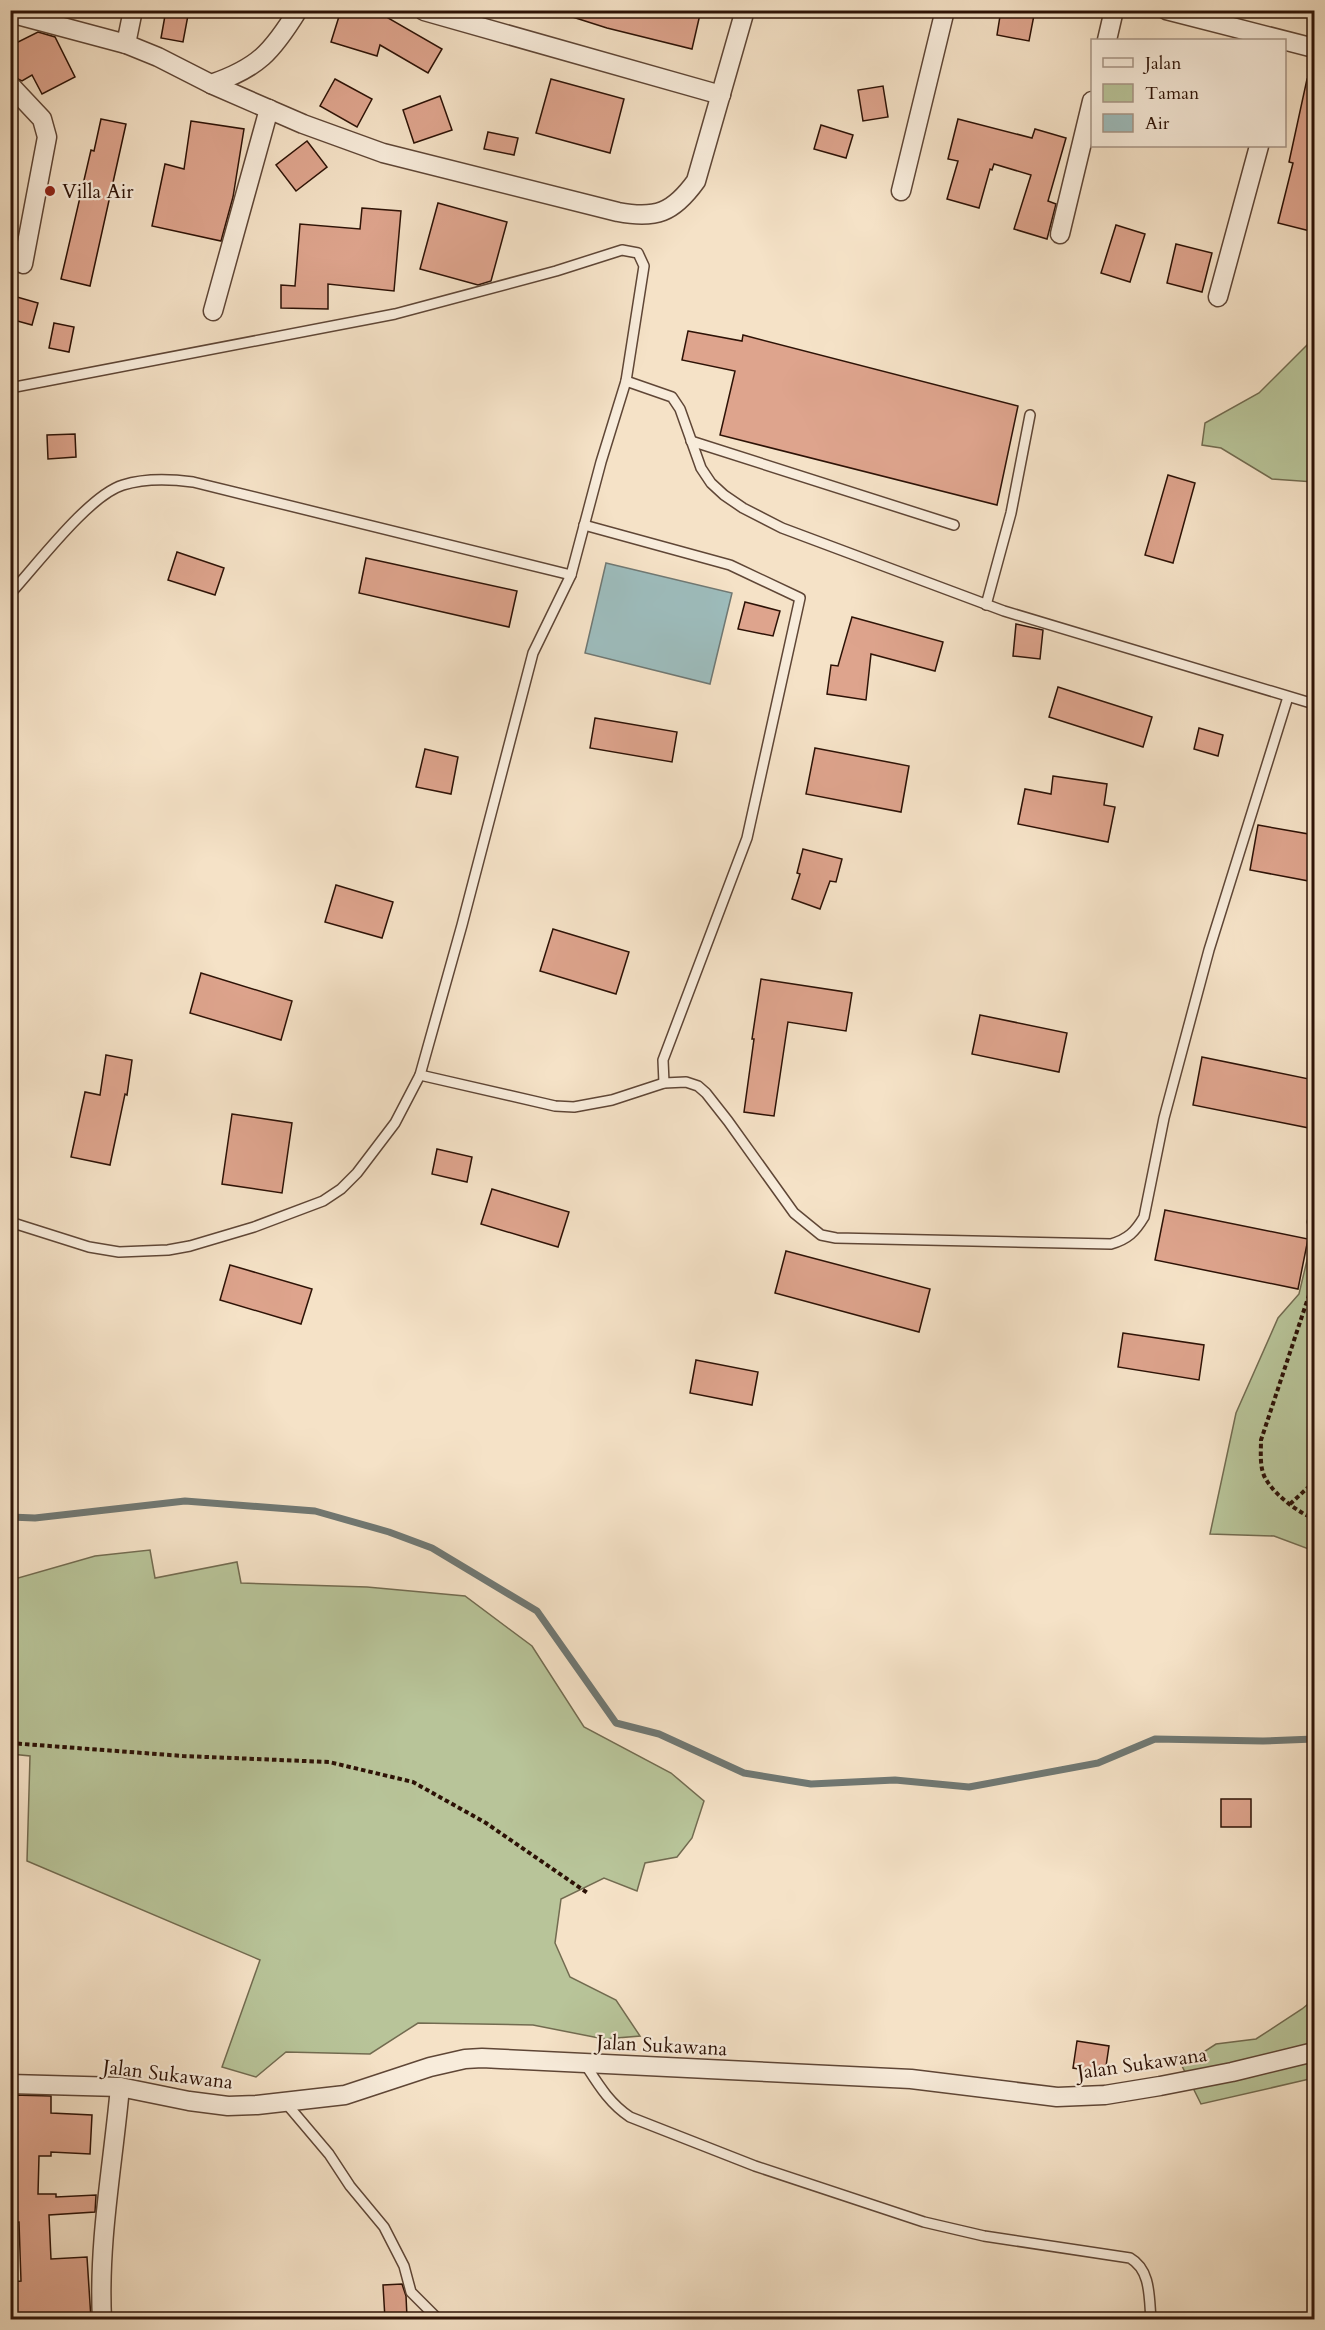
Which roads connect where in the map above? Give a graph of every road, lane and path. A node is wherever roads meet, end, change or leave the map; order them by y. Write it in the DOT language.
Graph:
graph roads {
  1 [pos="133,10"];
  2 [pos="298,10"];
  3 [pos="745,10"];
  4 [pos="945,10"];
  5 [pos="1114,10"];
  6 [pos="1166,10"];
  7 [pos="424,11"];
  8 [pos="10,13"];
  9 [pos="1188,13"];
  10 [pos="1107,39"];
  11 [pos="1270,39"];
  12 [pos="126,44"];
  13 [pos="1286,44"];
  14 [pos="1314,48"];
  15 [pos="211,84"];
  16 [pos="12,86"];
  17 [pos="721,95"];
  18 [pos="1091,105"];
  19 [pos="270,109"];
  20 [pos="1259,147"];
  21 [pos="901,190"];
  22 [pos="1060,234"];
  23 [pos="23,264"];
  24 [pos="1218,297"];
  25 [pos="213,311"];
  26 [pos="626,381"];
  27 [pos="10,388"];
  28 [pos="1030,416"];
  29 [pos="691,441"];
  30 [pos="585,525"];
  31 [pos="954,525"];
  32 [pos="571,575"];
  33 [pos="10,594"];
  34 [pos="986,604"];
  35 [pos="1288,697"];
  36 [pos="1314,705"];
  37 [pos="420,1075"];
  38 [pos="664,1083"];
  39 [pos="10,1222"];
  40 [pos="1314,1280"];
  41 [pos="1314,1482"];
  42 [pos="1290,1504"];
  43 [pos="1314,1519"];
  44 [pos="10,1743"];
  45 [pos="589,1894"];
  46 [pos="1314,2052"];
  47 [pos="585,2064"];
  48 [pos="10,2084"];
  49 [pos="120,2087"];
  50 [pos="285,2102"];
  51 [pos="102,2319"];
  52 [pos="439,2319"];
  53 [pos="1150,2319"];
  1 -- 12 [label="street"];
  2 -- 15 [label="street"];
  3 -- 17 [label="street"];
  4 -- 21 [label="street"];
  5 -- 10 [label="street"];
  6 -- 9 [label="street"];
  7 -- 17 [label="street"];
  8 -- 12 [label="street"];
  9 -- 11 [label="street"];
  12 -- 15 [label="street"];
  13 -- 14 [label="street"];
  15 -- 19 [label="street"];
  16 -- 23 [label="street"];
  17 -- 19 [label="street"];
  18 -- 22 [label="street"];
  19 -- 25 [label="street"];
  20 -- 24 [label="street"];
  26 -- 27 [label="lane"];
  26 -- 29 [label="lane"];
  26 -- 30 [label="lane"];
  28 -- 34 [label="lane"];
  29 -- 31 [label="lane"];
  29 -- 34 [label="lane"];
  30 -- 32 [label="lane"];
  30 -- 38 [label="lane"];
  32 -- 33 [label="lane"];
  32 -- 37 [label="lane"];
  34 -- 35 [label="lane"];
  35 -- 36 [label="lane"];
  35 -- 38 [label="lane"];
  37 -- 38 [label="lane"];
  37 -- 39 [label="lane"];
  40 -- 42 [label="path"];
  41 -- 42 [label="path"];
  42 -- 43 [label="path"];
  44 -- 45 [label="path"];
  46 -- 47 [label="street, Jalan Sukawana"];
  47 -- 50 [label="street, Jalan Sukawana"];
  47 -- 53 [label="lane"];
  48 -- 49 [label="street, Jalan Sukawana"];
  49 -- 50 [label="street, Jalan Sukawana"];
  49 -- 51 [label="street"];
  50 -- 52 [label="lane"];
}
